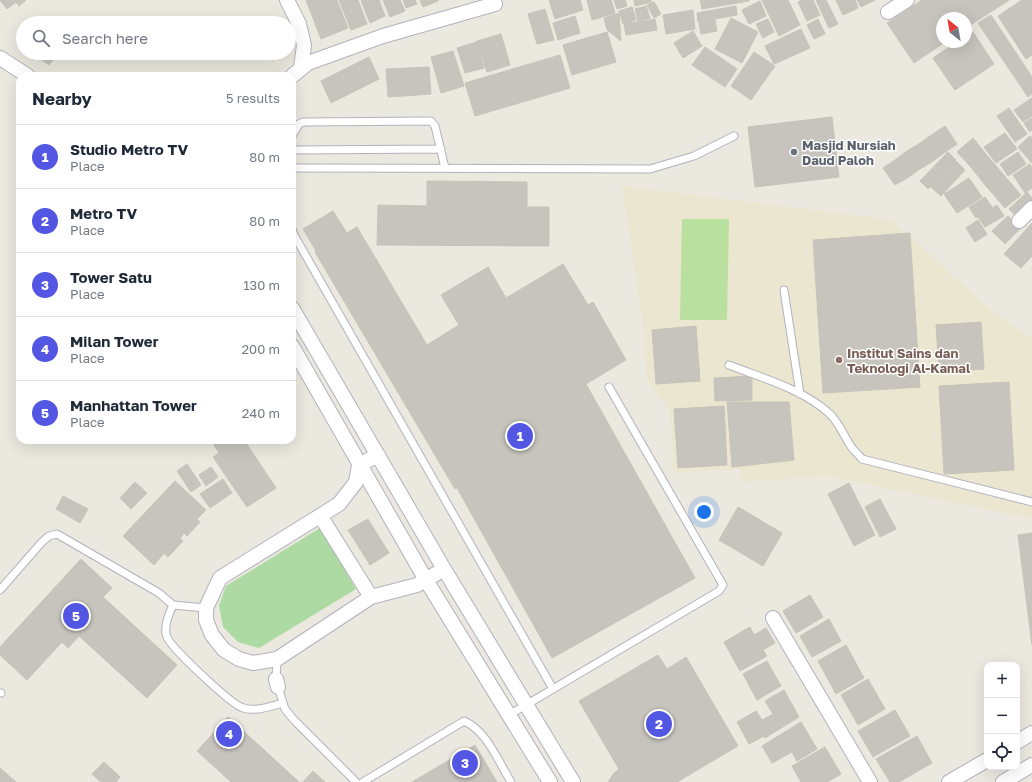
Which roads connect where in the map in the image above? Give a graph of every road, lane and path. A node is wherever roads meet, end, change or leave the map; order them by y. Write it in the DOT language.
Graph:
graph roads {
  1 [pos="287,0"];
  2 [pos="907,0"];
  3 [pos="495,4"];
  4 [pos="888,12"];
  5 [pos="295,16"];
  6 [pos="296,18"];
  7 [pos="0,58"];
  8 [pos="22,72"];
  9 [pos="296,72"];
  10 [pos="296,129"];
  11 [pos="734,136"];
  12 [pos="440,149"];
  13 [pos="296,150"];
  14 [pos="296,168"];
  15 [pos="445,168"];
  16 [pos="1032,208"];
  17 [pos="1019,221"];
  18 [pos="296,239"];
  19 [pos="784,290"];
  20 [pos="296,315"];
  21 [pos="296,353"];
  22 [pos="728,365"];
  23 [pos="609,387"];
  24 [pos="800,394"];
  25 [pos="378,455"];
  26 [pos="359,466"];
  27 [pos="1032,502"];
  28 [pos="321,517"];
  29 [pos="444,569"];
  30 [pos="426,580"];
  31 [pos="0,590"];
  32 [pos="371,597"];
  33 [pos="173,605"];
  34 [pos="206,608"];
  35 [pos="772,618"];
  36 [pos="277,659"];
  37 [pos="553,689"];
  38 [pos="283,703"];
  39 [pos="526,705"];
  40 [pos="509,715"];
  41 [pos="1032,733"];
  42 [pos="1020,740"];
  43 [pos="984,762"];
  44 [pos="1032,765"];
  45 [pos="356,782"];
  46 [pos="362,782"];
  47 [pos="510,782"];
  48 [pos="550,782"];
  49 [pos="573,782"];
  50 [pos="870,782"];
  51 [pos="949,782"];
  52 [pos="1003,782"];
  1 -- 5 [label="street"];
  2 -- 4 [label="street"];
  3 -- 9 [label="street"];
  6 -- 9 [label="street"];
  7 -- 8 [label="street"];
  10 -- 12 [label="lane"];
  11 -- 15 [label="lane"];
  12 -- 13 [label="lane"];
  12 -- 15 [label="lane"];
  14 -- 15 [label="lane"];
  16 -- 17 [label="street"];
  18 -- 37 [label="lane"];
  19 -- 24 [label="lane"];
  20 -- 25 [label="street"];
  21 -- 26 [label="street"];
  22 -- 24 [label="lane"];
  23 -- 37 [label="lane"];
  24 -- 27 [label="lane"];
  25 -- 26 [label="street"];
  25 -- 29 [label="street"];
  26 -- 28 [label="street"];
  26 -- 30 [label="street"];
  28 -- 32 [label="street"];
  28 -- 34 [label="street"];
  29 -- 30 [label="street"];
  29 -- 39 [label="street"];
  30 -- 32 [label="street"];
  30 -- 40 [label="street"];
  31 -- 33 [label="lane"];
  32 -- 36 [label="street"];
  33 -- 34 [label="lane"];
  33 -- 38 [label="lane"];
  34 -- 36 [label="street"];
  35 -- 50 [label="street"];
  36 -- 38 [label="lane"];
  37 -- 39 [label="lane"];
  38 -- 45 [label="lane"];
  39 -- 40 [label="lane"];
  39 -- 49 [label="street"];
  40 -- 48 [label="street"];
  41 -- 42 [label="street"];
  43 -- 51 [label="street"];
  44 -- 52 [label="street"];
  46 -- 47 [label="lane"];
}
